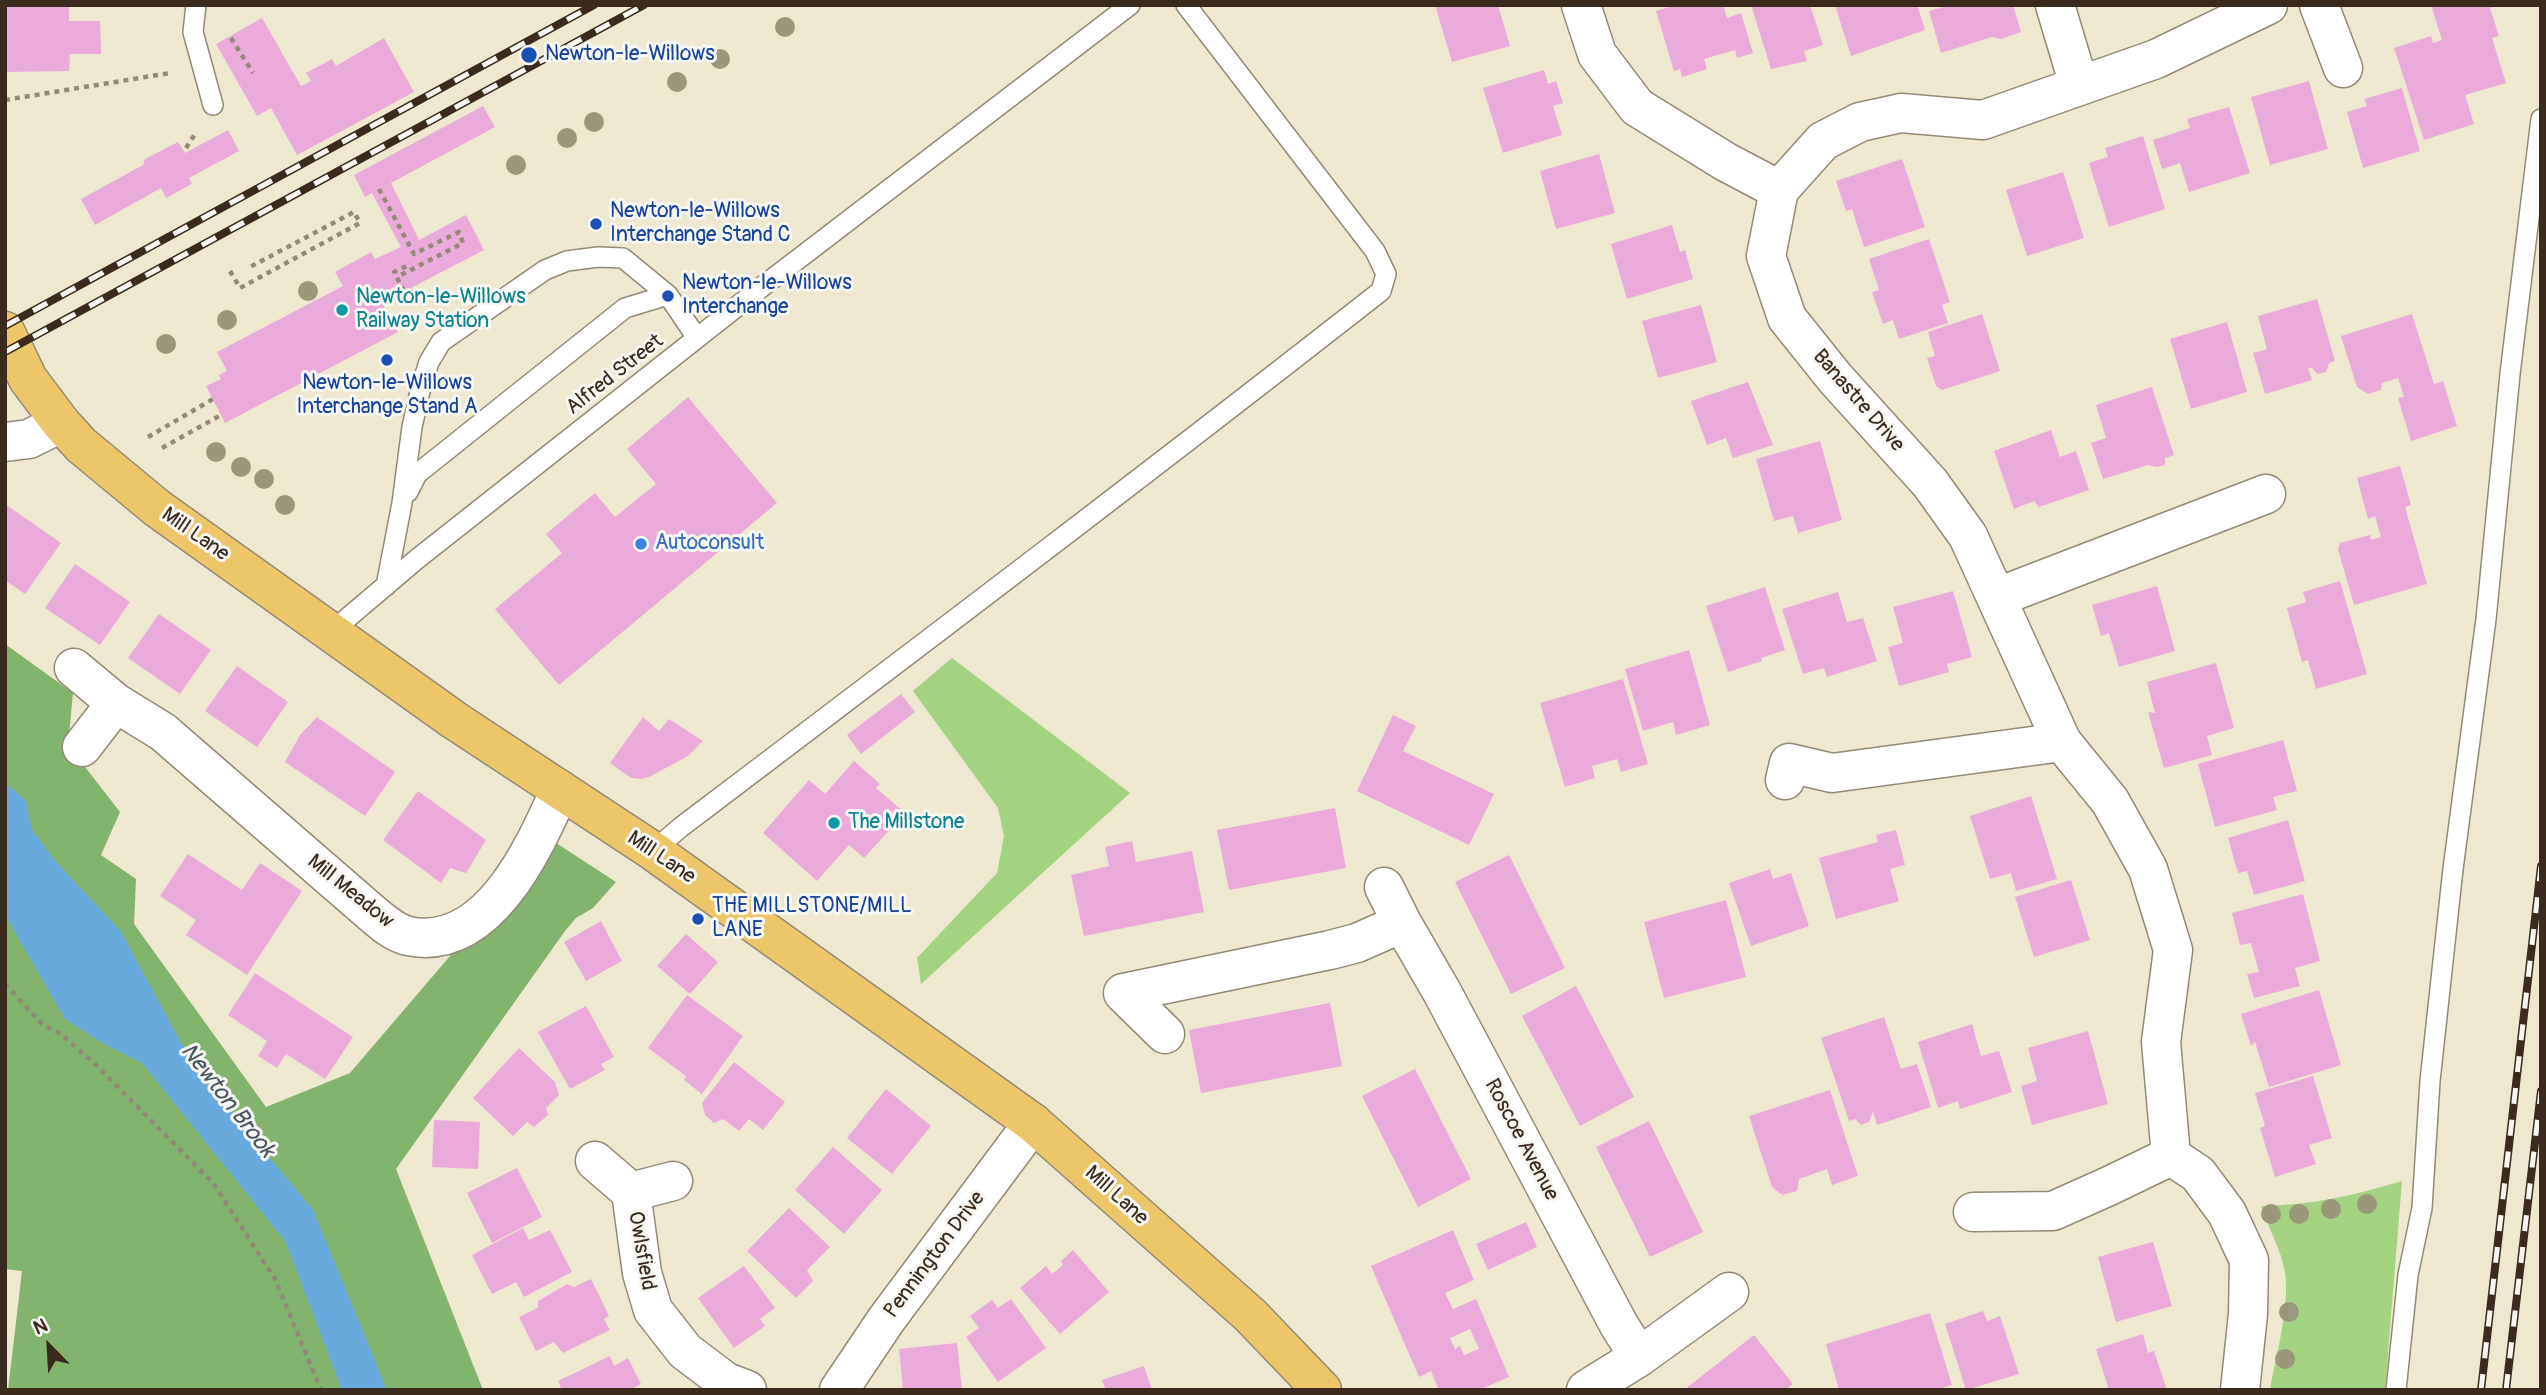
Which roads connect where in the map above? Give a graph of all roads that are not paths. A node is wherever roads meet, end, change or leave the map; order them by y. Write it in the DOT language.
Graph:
graph roads {
  1 [pos="196,5"];
  2 [pos="1130,5"];
  3 [pos="1186,5"];
  4 [pos="1581,5"];
  5 [pos="2055,5"];
  6 [pos="2268,5"];
  7 [pos="2319,5"];
  8 [pos="2343,68"];
  9 [pos="2079,85"];
  10 [pos="213,106"];
  11 [pos="2541,119"];
  12 [pos="1779,190"];
  13 [pos="668,295"];
  14 [pos="5,331"];
  15 [pos="697,338"];
  16 [pos="61,423"];
  17 [pos="5,442"];
  18 [pos="2267,496"];
  19 [pos="402,503"];
  20 [pos="386,586"];
  21 [pos="1998,597"];
  22 [pos="331,632"];
  23 [pos="74,668"];
  24 [pos="116,703"];
  25 [pos="2062,742"];
  26 [pos="82,747"];
  27 [pos="1790,763"];
  28 [pos="560,790"];
  29 [pos="653,851"];
  30 [pos="1384,887"];
  31 [pos="1402,923"];
  32 [pos="1166,1034"];
  33 [pos="1033,1123"];
  34 [pos="2171,1156"];
  35 [pos="595,1161"];
  36 [pos="673,1181"];
  37 [pos="631,1192"];
  38 [pos="1970,1211"];
  39 [pos="1728,1292"];
  40 [pos="1639,1357"];
  41 [pos="747,1390"];
  42 [pos="839,1390"];
  43 [pos="1322,1390"];
  44 [pos="1586,1390"];
  45 [pos="2240,1390"];
  46 [pos="2396,1390"];
  1 -- 10 [label="lane"];
  2 -- 15 [label="lane, Alfred Street"];
  3 -- 29 [label="lane"];
  4 -- 12 [label="street"];
  5 -- 9 [label="street"];
  6 -- 9 [label="street"];
  7 -- 8 [label="street"];
  9 -- 12 [label="street"];
  11 -- 46 [label="lane"];
  12 -- 21 [label="street, Banastre Drive"];
  13 -- 15 [label="lane"];
  13 -- 19 [label="lane"];
  13 -- 19 [label="lane"];
  14 -- 16 [label="main road, Mill Lane"];
  15 -- 20 [label="lane, Alfred Street"];
  16 -- 17 [label="street"];
  16 -- 22 [label="main road, Mill Lane"];
  18 -- 21 [label="street"];
  19 -- 20 [label="lane"];
  20 -- 22 [label="lane, Alfred Street"];
  21 -- 25 [label="street, Banastre Drive"];
  22 -- 28 [label="main road, Mill Lane"];
  23 -- 24 [label="street, Mill Meadow"];
  24 -- 26 [label="street"];
  24 -- 28 [label="street, Mill Meadow"];
  25 -- 27 [label="street"];
  25 -- 34 [label="street, Banastre Drive"];
  28 -- 29 [label="main road, Mill Lane"];
  29 -- 33 [label="main road, Mill Lane"];
  30 -- 31 [label="street, Roscoe Avenue"];
  31 -- 32 [label="street"];
  31 -- 40 [label="street, Roscoe Avenue"];
  33 -- 42 [label="street, Pennington Drive"];
  33 -- 43 [label="main road, Mill Lane"];
  34 -- 38 [label="street"];
  34 -- 45 [label="street"];
  35 -- 37 [label="street, Owlsfield"];
  36 -- 37 [label="street, Owlsfield"];
  37 -- 41 [label="street, Owlsfield"];
  39 -- 40 [label="street"];
  40 -- 44 [label="street"];
}
